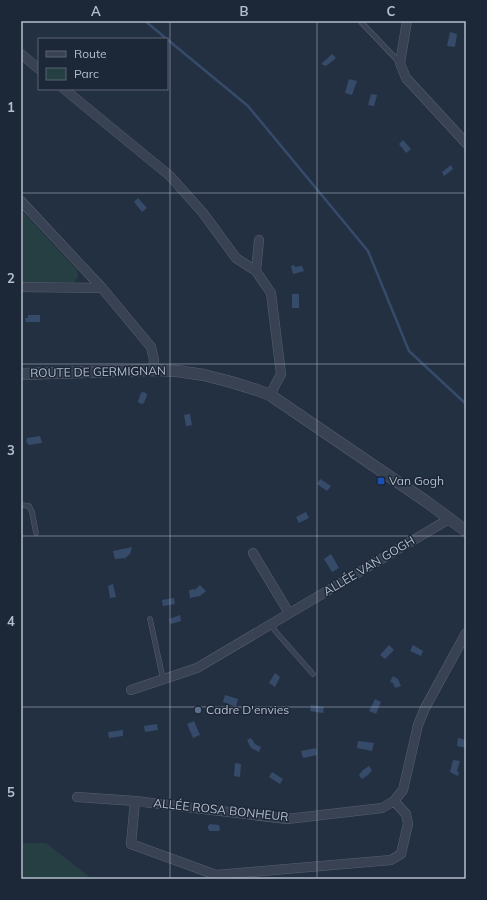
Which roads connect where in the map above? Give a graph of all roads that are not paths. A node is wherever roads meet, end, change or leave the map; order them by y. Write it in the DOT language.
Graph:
graph roads {
  1 [pos="363,21"];
  2 [pos="407,21"];
  3 [pos="21,54"];
  4 [pos="400,63"];
  5 [pos="38,68"];
  6 [pos="65,90"];
  7 [pos="466,143"];
  8 [pos="21,201"];
  9 [pos="259,240"];
  10 [pos="256,271"];
  11 [pos="21,287"];
  12 [pos="102,288"];
  13 [pos="153,370"];
  14 [pos="21,374"];
  15 [pos="270,395"];
  16 [pos="21,505"];
  17 [pos="449,519"];
  18 [pos="466,531"];
  19 [pos="36,533"];
  20 [pos="253,553"];
  21 [pos="289,613"];
  22 [pos="150,619"];
  23 [pos="271,624"];
  24 [pos="466,633"];
  25 [pos="313,674"];
  26 [pos="163,679"];
  27 [pos="131,690"];
  28 [pos="77,797"];
  29 [pos="135,801"];
  30 [pos="394,801"];
  1 -- 4 [label="lane"];
  2 -- 4 [label="street"];
  3 -- 5 [label="street"];
  4 -- 7 [label="street"];
  6 -- 10 [label="street"];
  8 -- 12 [label="street"];
  9 -- 10 [label="street"];
  10 -- 15 [label="street"];
  11 -- 12 [label="street"];
  12 -- 13 [label="street"];
  13 -- 14 [label="street, ROUTE DE GERMIGNAN"];
  13 -- 15 [label="street, ROUTE DE GERMIGNAN"];
  15 -- 17 [label="street, ROUTE DE GERMIGNAN"];
  16 -- 19 [label="lane"];
  17 -- 18 [label="street, ROUTE DE GERMIGNAN"];
  17 -- 21 [label="street, ALLÉE VAN GOGH"];
  20 -- 21 [label="street"];
  21 -- 23 [label="street, ALLÉE VAN GOGH"];
  22 -- 26 [label="lane"];
  23 -- 25 [label="lane"];
  23 -- 26 [label="street, ALLÉE VAN GOGH"];
  24 -- 30 [label="street"];
  26 -- 27 [label="street, ALLÉE VAN GOGH"];
  28 -- 29 [label="street, ALLÉE ROSA BONHEUR"];
  29 -- 30 [label="street, ALLÉE ROSA BONHEUR"];
  29 -- 30 [label="street"];
}
